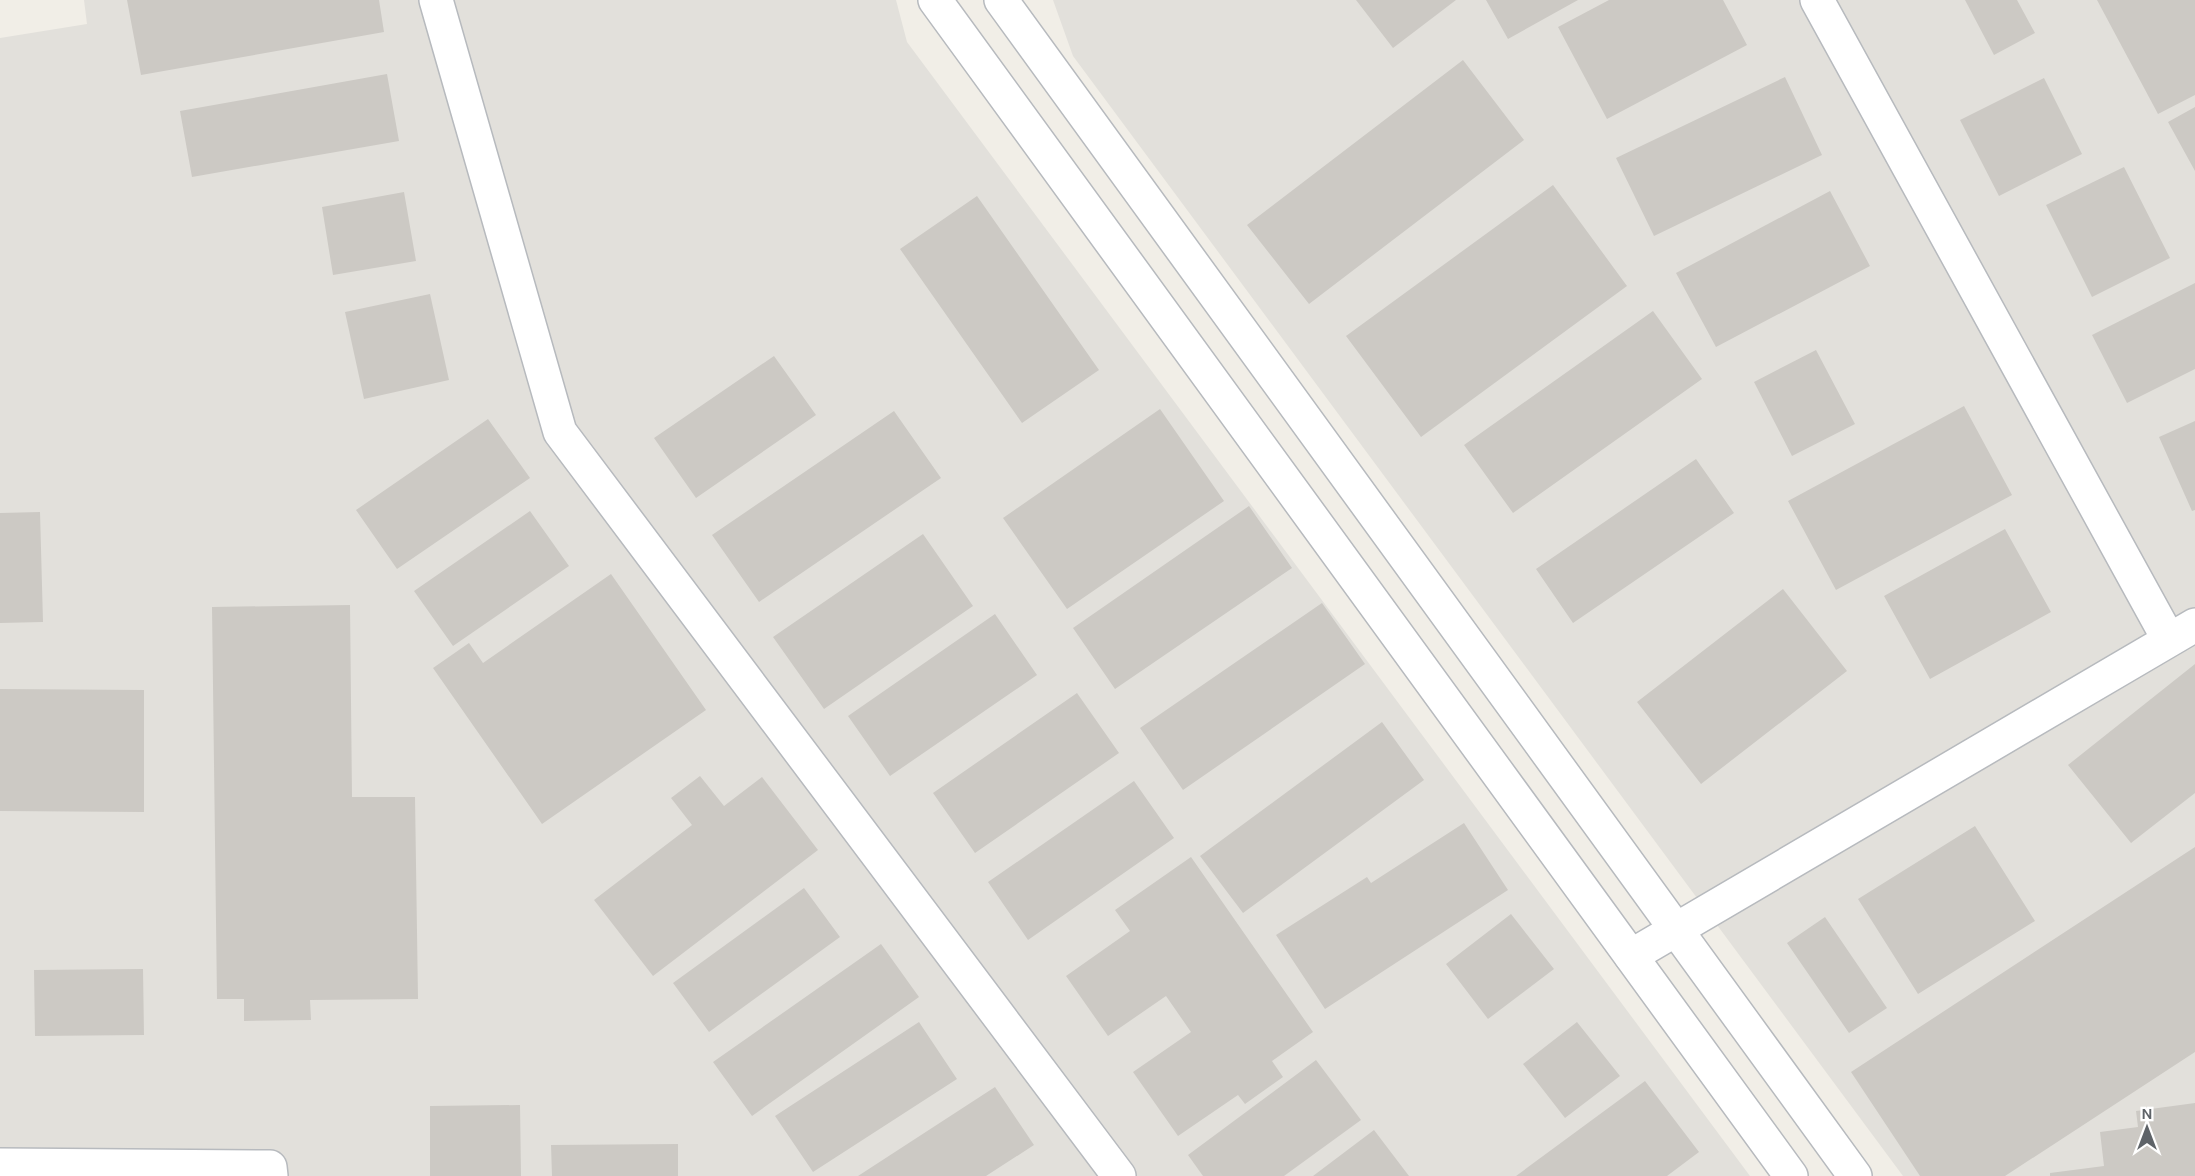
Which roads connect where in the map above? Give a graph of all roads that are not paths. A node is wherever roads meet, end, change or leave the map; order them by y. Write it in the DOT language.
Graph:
graph roads {
  1 [pos="436,0"];
  2 [pos="936,0"];
  3 [pos="1001,0"];
  4 [pos="1817,0"];
  5 [pos="2182,632"];
  6 [pos="1677,929"];
  7 [pos="1631,956"];
  8 [pos="0,1165"];
  9 [pos="271,1176"];
  10 [pos="1119,1176"];
  11 [pos="1791,1176"];
  12 [pos="1855,1176"];
  1 -- 10 [label="street"];
  2 -- 7 [label="street"];
  3 -- 6 [label="street"];
  4 -- 5 [label="street"];
  5 -- 6 [label="street"];
  6 -- 7 [label="street"];
  6 -- 12 [label="street"];
  7 -- 11 [label="street"];
  8 -- 9 [label="street"];
}
